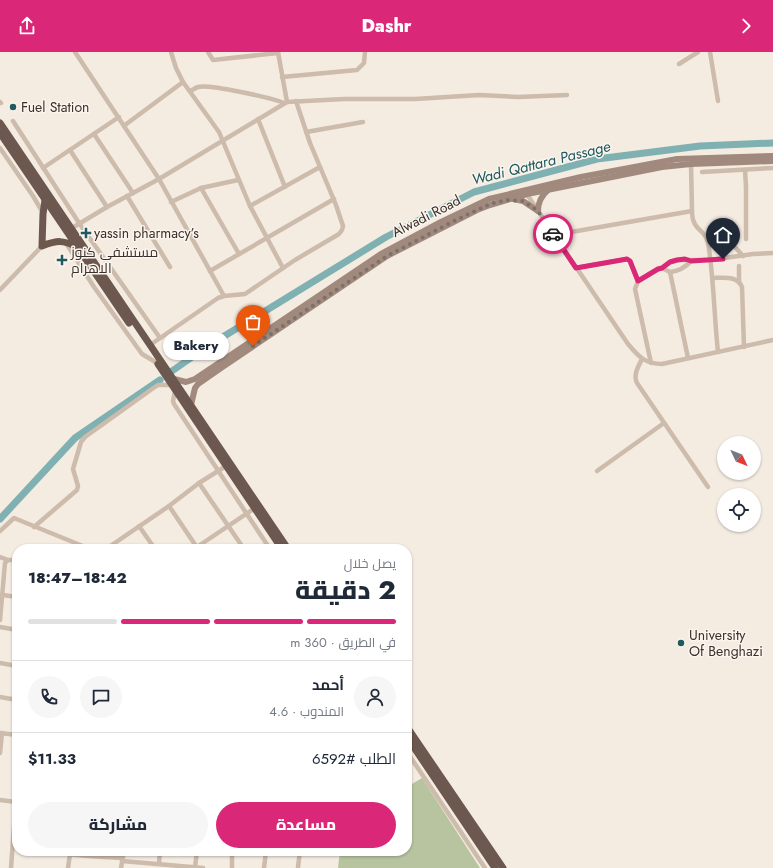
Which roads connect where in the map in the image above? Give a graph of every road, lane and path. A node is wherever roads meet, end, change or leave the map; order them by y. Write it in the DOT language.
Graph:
graph roads {
  1 [pos="75,52"];
  2 [pos="171,52"];
  3 [pos="208,52"];
  4 [pos="365,52"];
  5 [pos="698,52"];
  6 [pos="710,52"];
  7 [pos="278,53"];
  8 [pos="679,64"];
  9 [pos="282,76"];
  10 [pos="183,82"];
  11 [pos="190,91"];
  12 [pos="567,95"];
  13 [pos="296,101"];
  14 [pos="718,101"];
  15 [pos="286,103"];
  16 [pos="119,117"];
  17 [pos="258,119"];
  18 [pos="13,122"];
  19 [pos="363,122"];
  20 [pos="0,123"];
  21 [pos="125,125"];
  22 [pos="306,132"];
  23 [pos="0,133"];
  24 [pos="94,134"];
  25 [pos="223,140"];
  26 [pos="0,148"];
  27 [pos="70,150"];
  28 [pos="13,153"];
  29 [pos="773,156"];
  30 [pos="7,157"];
  31 [pos="744,159"];
  32 [pos="773,162"];
  33 [pos="691,164"];
  34 [pos="320,167"];
  35 [pos="43,168"];
  36 [pos="773,168"];
  37 [pos="745,170"];
  38 [pos="702,172"];
  39 [pos="159,178"];
  40 [pos="238,180"];
  41 [pos="285,187"];
  42 [pos="201,188"];
  43 [pos="549,189"];
  44 [pos="525,192"];
  45 [pos="132,193"];
  46 [pos="127,196"];
  47 [pos="334,199"];
  48 [pos="45,200"];
  49 [pos="507,200"];
  50 [pos="171,202"];
  51 [pos="250,206"];
  52 [pos="107,207"];
  53 [pos="538,211"];
  54 [pos="692,211"];
  55 [pos="43,214"];
  56 [pos="79,223"];
  57 [pos="72,228"];
  58 [pos="554,235"];
  59 [pos="266,237"];
  60 [pos="746,238"];
  61 [pos="707,240"];
  62 [pos="65,242"];
  63 [pos="42,246"];
  64 [pos="78,247"];
  65 [pos="773,253"];
  66 [pos="239,254"];
  67 [pos="743,256"];
  68 [pos="710,260"];
  69 [pos="374,261"];
  70 [pos="691,261"];
  71 [pos="739,266"];
  72 [pos="170,267"];
  73 [pos="283,268"];
  74 [pos="576,268"];
  75 [pos="662,268"];
  76 [pos="210,271"];
  77 [pos="670,272"];
  78 [pos="712,278"];
  79 [pos="638,281"];
  80 [pos="739,282"];
  81 [pos="0,290"];
  82 [pos="224,296"];
  83 [pos="118,307"];
  84 [pos="111,312"];
  85 [pos="160,338"];
  86 [pos="773,340"];
  87 [pos="150,344"];
  88 [pos="744,347"];
  89 [pos="718,352"];
  90 [pos="688,358"];
  91 [pos="642,359"];
  92 [pos="157,363"];
  93 [pos="651,363"];
  94 [pos="196,382"];
  95 [pos="173,385"];
  96 [pos="190,408"];
  97 [pos="181,414"];
  98 [pos="664,423"];
  99 [pos="226,466"];
  100 [pos="218,471"];
  101 [pos="596,471"];
  102 [pos="199,483"];
  103 [pos="708,487"];
  104 [pos="169,506"];
  105 [pos="255,508"];
  106 [pos="246,514"];
  107 [pos="34,526"];
  108 [pos="139,526"];
  109 [pos="228,526"];
  110 [pos="0,531"];
  111 [pos="78,544"];
  112 [pos="113,544"];
  113 [pos="152,544"];
  114 [pos="193,544"];
  115 [pos="202,544"];
  116 [pos="241,544"];
  117 [pos="267,544"];
  118 [pos="279,544"];
  119 [pos="285,544"];
  120 [pos="0,557"];
  121 [pos="8,560"];
  122 [pos="12,560"];
  123 [pos="3,595"];
  124 [pos="12,596"];
  125 [pos="0,620"];
  126 [pos="0,627"];
  127 [pos="12,629"];
  128 [pos="0,664"];
  129 [pos="12,665"];
  130 [pos="0,697"];
  131 [pos="12,699"];
  132 [pos="1,733"];
  133 [pos="12,734"];
  134 [pos="412,735"];
  135 [pos="412,744"];
  136 [pos="0,753"];
  137 [pos="412,759"];
  138 [pos="0,800"];
  139 [pos="12,802"];
  140 [pos="12,855"];
  141 [pos="70,856"];
  142 [pos="104,856"];
  143 [pos="123,856"];
  144 [pos="160,856"];
  145 [pos="196,856"];
  146 [pos="232,856"];
  147 [pos="265,856"];
  148 [pos="299,856"];
  149 [pos="122,860"];
  150 [pos="159,864"];
  151 [pos="195,867"];
  152 [pos="298,867"];
  153 [pos="11,868"];
  154 [pos="68,868"];
  155 [pos="121,868"];
  156 [pos="203,868"];
  157 [pos="232,868"];
  158 [pos="264,868"];
  159 [pos="485,868"];
  160 [pos="495,868"];
  161 [pos="503,868"];
  1 -- 16 [label="street"];
  2 -- 10 [label="street"];
  3 -- 7 [label="street"];
  4 -- 9 [label="street"];
  5 -- 8 [label="street"];
  6 -- 14 [label="street"];
  7 -- 9 [label="street"];
  9 -- 15 [label="street"];
  10 -- 11 [label="street"];
  10 -- 21 [label="street"];
  11 -- 15 [label="street"];
  11 -- 25 [label="street"];
  12 -- 13 [label="street"];
  13 -- 15 [label="street"];
  13 -- 22 [label="street"];
  15 -- 17 [label="street"];
  16 -- 21 [label="street"];
  16 -- 24 [label="street"];
  17 -- 25 [label="street"];
  17 -- 41 [label="street"];
  18 -- 35 [label="street"];
  19 -- 22 [label="street"];
  20 -- 57 [label="highway"];
  21 -- 39 [label="street"];
  22 -- 34 [label="street"];
  23 -- 28 [label="highway"];
  24 -- 27 [label="street"];
  24 -- 45 [label="street"];
  25 -- 39 [label="street"];
  25 -- 40 [label="street"];
  26 -- 30 [label="street"];
  27 -- 35 [label="street"];
  27 -- 52 [label="street"];
  28 -- 30 [label="street"];
  28 -- 48 [label="highway"];
  29 -- 31 [label="main road, Alwadi Road"];
  30 -- 55 [label="street"];
  31 -- 32 [label="main road, Alwadi Road"];
  31 -- 33 [label="main road, Alwadi Road"];
  31 -- 44 [label="main road, Alwadi Road"];
  33 -- 43 [label="main road, Alwadi Road"];
  33 -- 54 [label="street"];
  34 -- 41 [label="street"];
  34 -- 47 [label="street"];
  35 -- 56 [label="street"];
  36 -- 37 [label="street"];
  37 -- 38 [label="street"];
  37 -- 60 [label="street"];
  39 -- 45 [label="street"];
  39 -- 50 [label="street"];
  40 -- 42 [label="street"];
  40 -- 51 [label="street"];
  41 -- 51 [label="street"];
  42 -- 50 [label="street"];
  42 -- 66 [label="street"];
  43 -- 44 [label="main road, Alwadi Road"];
  43 -- 53 [label="main road"];
  44 -- 49 [label="main road, Alwadi Road"];
  44 -- 53 [label="street"];
  44 -- 69 [label="main road, Alwadi Road"];
  45 -- 46 [label="street"];
  46 -- 52 [label="street"];
  46 -- 72 [label="street"];
  47 -- 59 [label="street"];
  47 -- 73 [label="street"];
  48 -- 55 [label="highway"];
  48 -- 64 [label="highway"];
  49 -- 53 [label="main road"];
  49 -- 69 [label="main road, Alwadi Road"];
  50 -- 76 [label="street"];
  51 -- 59 [label="street"];
  52 -- 56 [label="street"];
  53 -- 58 [label="street"];
  54 -- 58 [label="street"];
  54 -- 61 [label="street"];
  55 -- 63 [label="highway"];
  56 -- 57 [label="street"];
  56 -- 85 [label="street"];
  57 -- 87 [label="highway"];
  58 -- 74 [label="street"];
  59 -- 66 [label="street"];
  59 -- 73 [label="street"];
  61 -- 67 [label="street"];
  61 -- 68 [label="street"];
  62 -- 63 [label="highway"];
  62 -- 64 [label="highway"];
  62 -- 84 [label="street"];
  63 -- 81 [label="street"];
  64 -- 83 [label="highway"];
  65 -- 67 [label="street"];
  66 -- 76 [label="street"];
  67 -- 68 [label="street"];
  68 -- 70 [label="street"];
  68 -- 78 [label="street"];
  69 -- 94 [label="main road, Alwadi Road"];
  70 -- 75 [label="street"];
  70 -- 77 [label="street"];
  71 -- 80 [label="street"];
  73 -- 82 [label="street"];
  74 -- 79 [label="street"];
  74 -- 91 [label="street"];
  75 -- 77 [label="street"];
  75 -- 79 [label="street"];
  76 -- 82 [label="street"];
  77 -- 90 [label="street"];
  78 -- 80 [label="street"];
  78 -- 89 [label="street"];
  79 -- 93 [label="street"];
  80 -- 88 [label="street"];
  82 -- 85 [label="street"];
  83 -- 84 [label="street"];
  83 -- 92 [label="highway"];
  84 -- 92 [label="street"];
  85 -- 87 [label="street"];
  86 -- 88 [label="street"];
  87 -- 95 [label="highway"];
  88 -- 89 [label="street"];
  89 -- 90 [label="street"];
  90 -- 93 [label="street"];
  91 -- 93 [label="street"];
  91 -- 98 [label="street"];
  92 -- 95 [label="highway"];
  94 -- 95 [label="main road"];
  94 -- 96 [label="main road"];
  95 -- 96 [label="highway"];
  95 -- 96 [label="highway"];
  95 -- 97 [label="street"];
  95 -- 107 [label="street"];
  96 -- 97 [label="street"];
  96 -- 99 [label="highway"];
  96 -- 119 [label="highway"];
  97 -- 100 [label="street"];
  98 -- 101 [label="street"];
  98 -- 103 [label="street"];
  99 -- 100 [label="street"];
  99 -- 105 [label="highway"];
  100 -- 102 [label="street"];
  100 -- 106 [label="street"];
  102 -- 104 [label="street"];
  102 -- 109 [label="street"];
  104 -- 108 [label="street"];
  104 -- 114 [label="street"];
  105 -- 106 [label="street"];
  105 -- 118 [label="highway"];
  106 -- 109 [label="street"];
  106 -- 117 [label="street"];
  107 -- 110 [label="street"];
  107 -- 111 [label="street"];
  108 -- 112 [label="street"];
  108 -- 113 [label="street"];
  109 -- 115 [label="street"];
  109 -- 116 [label="street"];
  120 -- 121 [label="street"];
  121 -- 122 [label="street"];
  121 -- 123 [label="street"];
  123 -- 124 [label="street"];
  123 -- 125 [label="street"];
  126 -- 127 [label="street"];
  128 -- 129 [label="street"];
  130 -- 131 [label="street"];
  132 -- 133 [label="street"];
  132 -- 136 [label="street"];
  134 -- 161 [label="highway"];
  135 -- 160 [label="highway"];
  137 -- 159 [label="street"];
  138 -- 139 [label="street"];
  140 -- 153 [label="street"];
  141 -- 154 [label="street"];
  142 -- 149 [label="street"];
  143 -- 149 [label="street"];
  144 -- 150 [label="street"];
  145 -- 151 [label="street"];
  146 -- 157 [label="street"];
  147 -- 158 [label="street"];
  148 -- 152 [label="street"];
  149 -- 150 [label="street"];
  149 -- 155 [label="street"];
  150 -- 151 [label="street"];
  151 -- 156 [label="street"];
}
